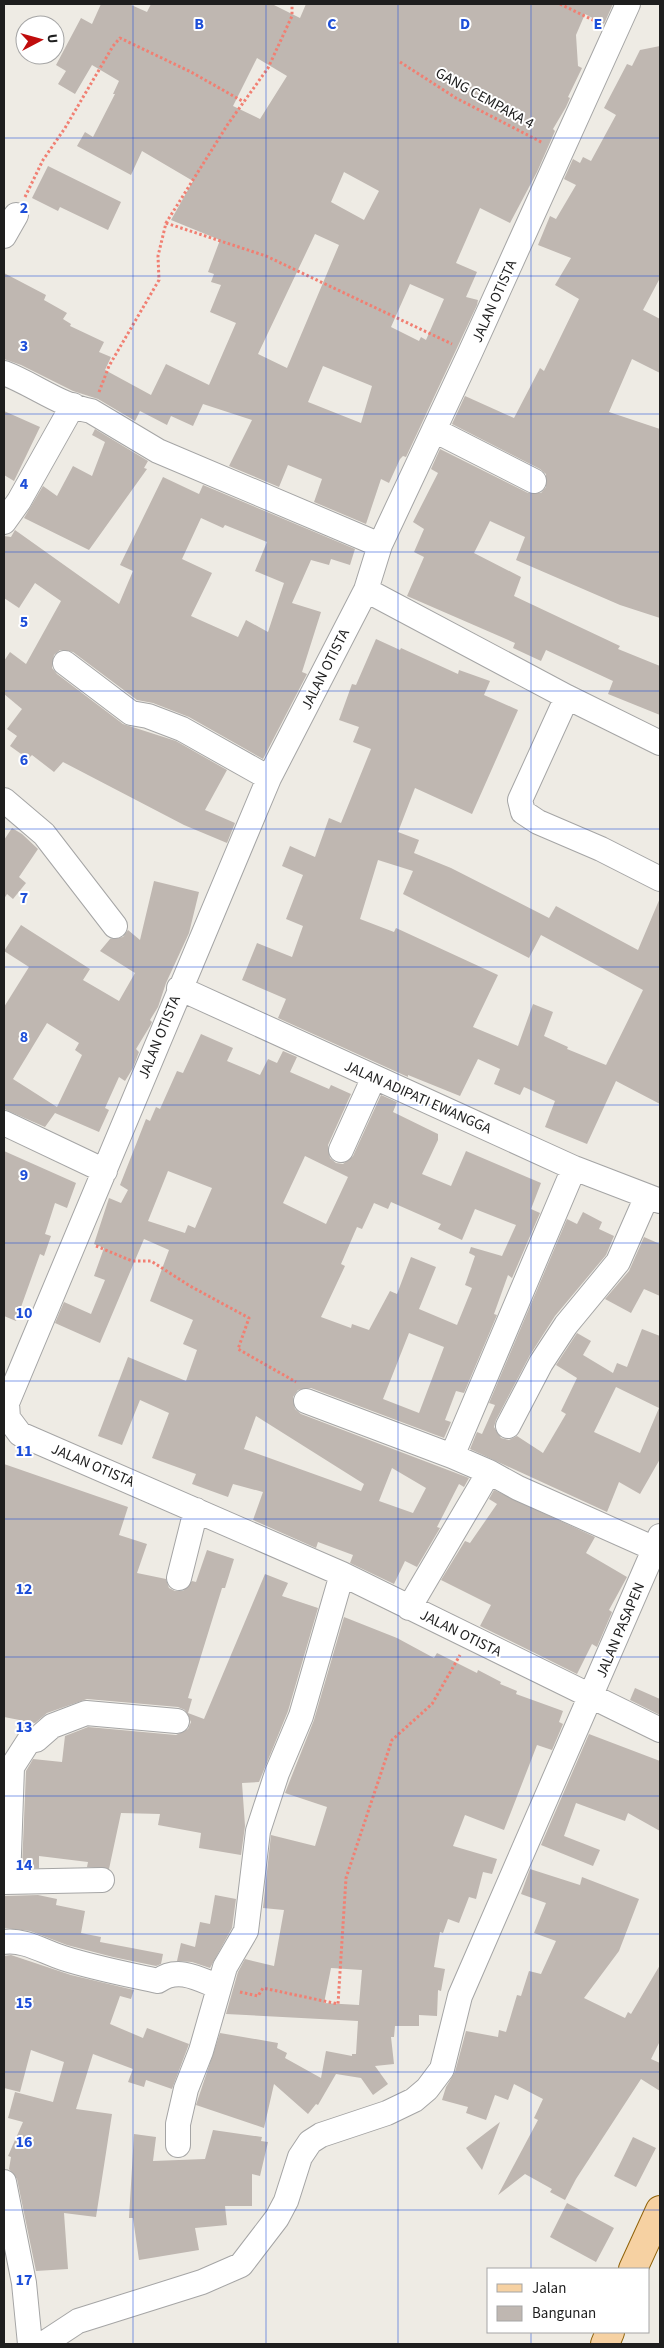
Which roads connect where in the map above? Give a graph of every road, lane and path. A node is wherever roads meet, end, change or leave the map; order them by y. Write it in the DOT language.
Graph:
graph roads {
  1 [pos="292,4"];
  2 [pos="560,4"];
  3 [pos="628,4"];
  4 [pos="615,32"];
  5 [pos="400,62"];
  6 [pos="244,102"];
  7 [pos="560,152"];
  8 [pos="16,215"];
  9 [pos="166,223"];
  10 [pos="4,236"];
  11 [pos="470,353"];
  12 [pos="4,373"];
  13 [pos="82,408"];
  14 [pos="434,430"];
  15 [pos="534,481"];
  16 [pos="4,522"];
  17 [pos="380,545"];
  18 [pos="366,590"];
  19 [pos="65,663"];
  20 [pos="567,698"];
  21 [pos="660,743"];
  22 [pos="269,778"];
  23 [pos="4,800"];
  24 [pos="660,879"];
  25 [pos="115,926"];
  26 [pos="179,988"];
  27 [pos="374,1077"];
  28 [pos="4,1123"];
  29 [pos="341,1150"];
  30 [pos="574,1168"];
  31 [pos="105,1171"];
  32 [pos="654,1199"];
  33 [pos="77,1239"];
  34 [pos="306,1401"];
  35 [pos="6,1418"];
  36 [pos="508,1426"];
  37 [pos="452,1456"];
  38 [pos="489,1472"];
  39 [pos="196,1510"];
  40 [pos="658,1542"];
  41 [pos="342,1574"];
  42 [pos="178,1578"];
  43 [pos="409,1608"];
  44 [pos="470,1638"];
  45 [pos="591,1696"];
  46 [pos="177,1721"];
  47 [pos="660,1730"];
  48 [pos="102,1880"];
  49 [pos="6,1882"];
  50 [pos="4,1942"];
  51 [pos="220,1987"];
  52 [pos="178,2145"];
  53 [pos="4,2182"];
  54 [pos="660,2210"];
  55 [pos="633,2268"];
  56 [pos="30,2344"];
  57 [pos="43,2344"];
  1 -- 6 [label="path"];
  2 -- 4 [label="path"];
  3 -- 4 [label="street, JALAN OTISTA"];
  4 -- 7 [label="street, JALAN OTISTA"];
  5 -- 7 [label="path, GANG CEMPAKA 4"];
  6 -- 8 [label="path"];
  6 -- 9 [label="path"];
  7 -- 11 [label="street, JALAN OTISTA"];
  8 -- 10 [label="street"];
  9 -- 11 [label="path"];
  9 -- 13 [label="path"];
  11 -- 14 [label="street, JALAN OTISTA"];
  12 -- 13 [label="street"];
  13 -- 16 [label="street"];
  13 -- 17 [label="street"];
  14 -- 15 [label="street"];
  14 -- 17 [label="street, JALAN OTISTA"];
  17 -- 18 [label="street, JALAN OTISTA"];
  18 -- 20 [label="street"];
  18 -- 22 [label="street, JALAN OTISTA"];
  19 -- 22 [label="street"];
  20 -- 21 [label="street"];
  20 -- 24 [label="street"];
  22 -- 26 [label="street, JALAN OTISTA"];
  23 -- 25 [label="street"];
  26 -- 27 [label="street, JALAN ADIPATI EWANGGA"];
  26 -- 31 [label="street, JALAN OTISTA"];
  27 -- 29 [label="street"];
  27 -- 30 [label="street, JALAN ADIPATI EWANGGA"];
  28 -- 31 [label="street"];
  30 -- 32 [label="street, JALAN ADIPATI EWANGGA"];
  30 -- 37 [label="street"];
  31 -- 33 [label="street, JALAN OTISTA"];
  32 -- 36 [label="street"];
  33 -- 34 [label="path"];
  33 -- 35 [label="street, JALAN OTISTA"];
  34 -- 37 [label="street"];
  35 -- 39 [label="street, JALAN OTISTA"];
  37 -- 38 [label="street"];
  38 -- 40 [label="street"];
  38 -- 43 [label="street"];
  39 -- 41 [label="street, JALAN OTISTA"];
  39 -- 42 [label="street"];
  40 -- 45 [label="street, JALAN PASAPEN"];
  41 -- 43 [label="street, JALAN OTISTA"];
  41 -- 51 [label="street"];
  43 -- 44 [label="street, JALAN OTISTA"];
  44 -- 45 [label="street, JALAN OTISTA"];
  44 -- 51 [label="path"];
  45 -- 47 [label="street, JALAN OTISTA"];
  45 -- 57 [label="street, JALAN PASAPEN"];
  46 -- 49 [label="street"];
  48 -- 49 [label="street"];
  50 -- 51 [label="street"];
  51 -- 52 [label="street"];
  53 -- 56 [label="street"];
  54 -- 55 [label="main road"];
}
